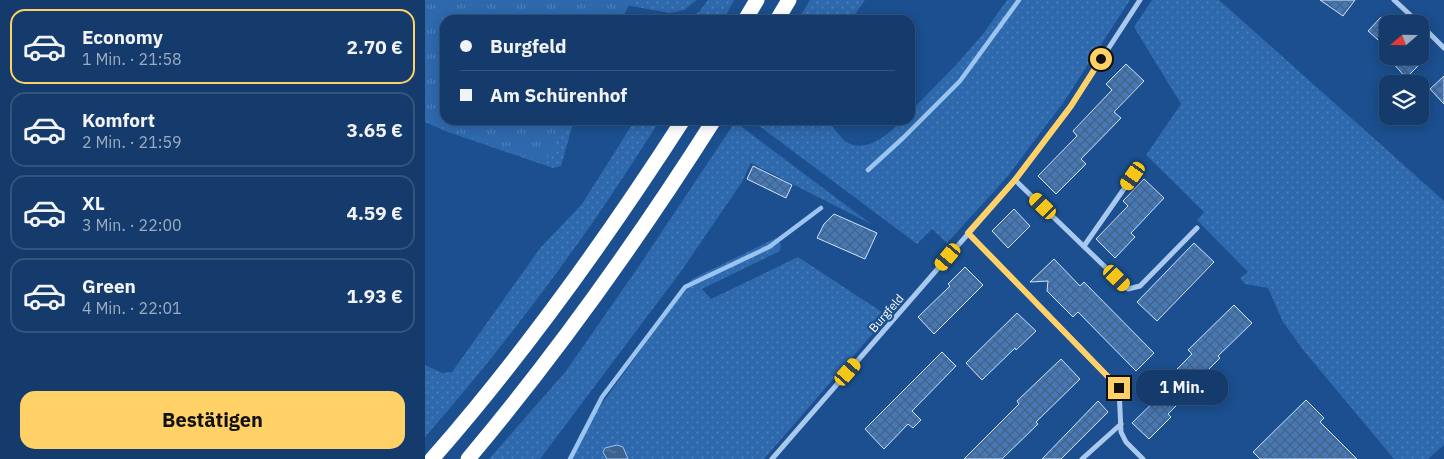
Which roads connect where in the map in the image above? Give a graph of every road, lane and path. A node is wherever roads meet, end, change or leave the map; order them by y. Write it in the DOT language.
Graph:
graph roads {
  1 [pos="757,0"];
  2 [pos="789,0"];
  3 [pos="1140,0"];
  4 [pos="1394,0"];
  5 [pos="748,15"];
  6 [pos="780,15"];
  7 [pos="1410,15"];
  8 [pos="1429,33"];
  9 [pos="1444,48"];
  10 [pos="680,125"];
  11 [pos="711,125"];
  12 [pos="1133,176"];
  13 [pos="1015,180"];
  14 [pos="1197,228"];
  15 [pos="968,233"];
  16 [pos="1084,246"];
  17 [pos="1121,424"];
  18 [pos="432,459"];
  19 [pos="467,459"];
  20 [pos="772,459"];
  21 [pos="1082,459"];
  22 [pos="1143,459"];
  1 -- 5 [label="highway"];
  2 -- 6 [label="highway"];
  3 -- 13 [label="street, Burgfeld"];
  4 -- 7 [label="street"];
  8 -- 9 [label="street"];
  10 -- 18 [label="highway"];
  11 -- 19 [label="highway"];
  12 -- 16 [label="street"];
  13 -- 15 [label="street, Burgfeld"];
  13 -- 16 [label="street"];
  14 -- 16 [label="street"];
  15 -- 17 [label="street"];
  15 -- 20 [label="street, Burgfeld"];
  17 -- 21 [label="street"];
  17 -- 22 [label="street"];
}
